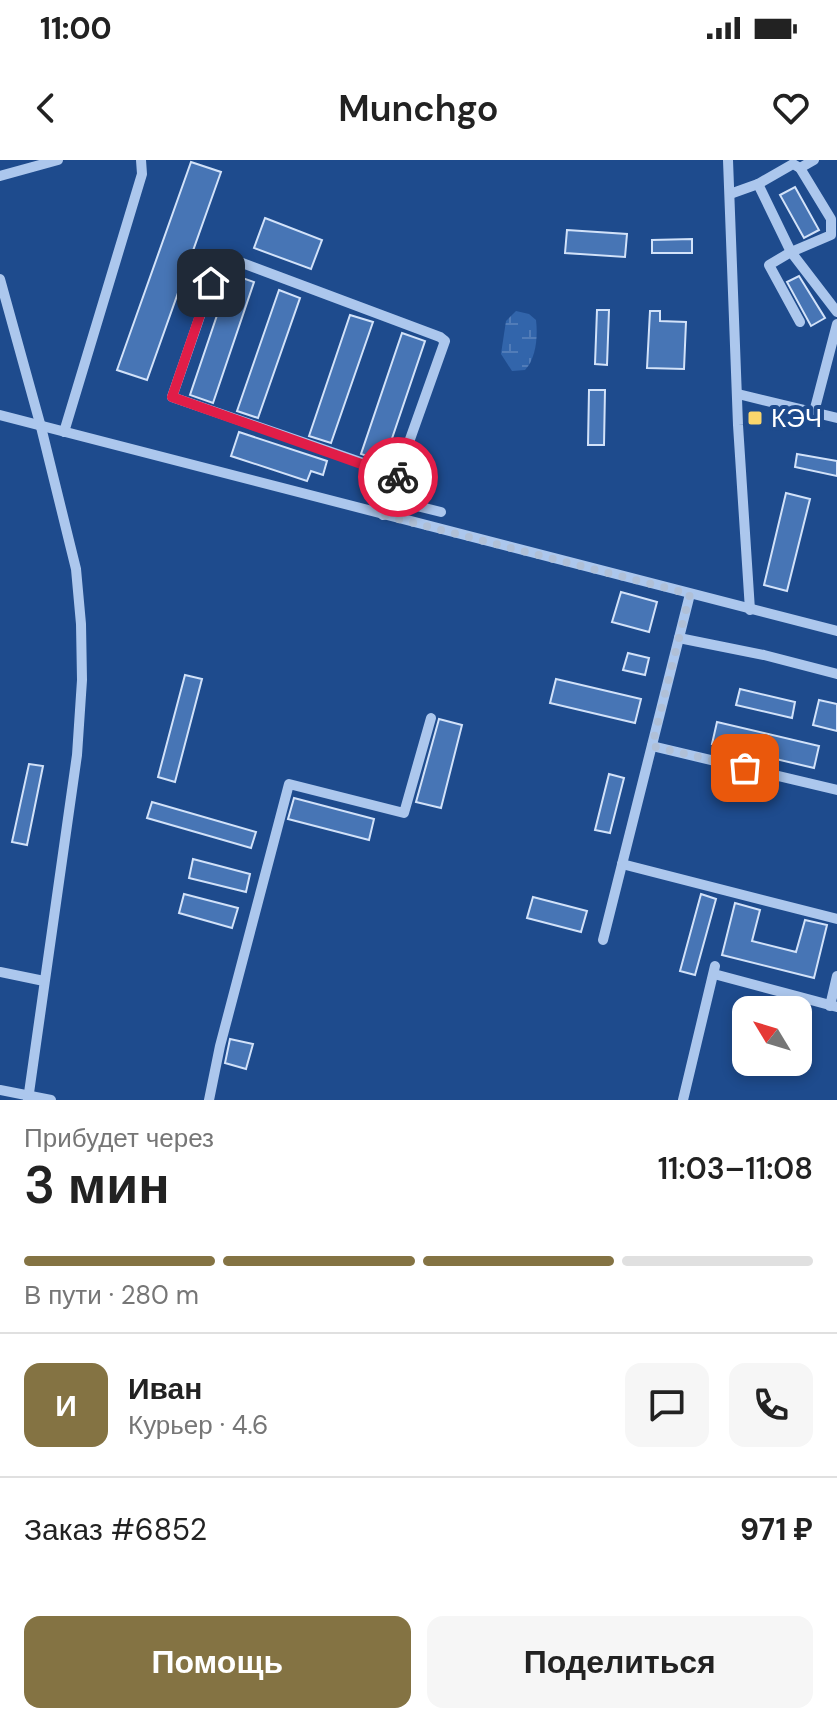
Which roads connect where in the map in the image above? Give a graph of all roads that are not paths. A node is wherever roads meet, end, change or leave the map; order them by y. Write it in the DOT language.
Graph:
graph roads {
  1 [pos="58,160"];
  2 [pos="141,160"];
  3 [pos="728,160"];
  4 [pos="814,160"];
  5 [pos="795,164"];
  6 [pos="0,176"];
  7 [pos="758,184"];
  8 [pos="730,194"];
  9 [pos="834,238"];
  10 [pos="791,252"];
  11 [pos="0,279"];
  12 [pos="837,312"];
  13 [pos="800,322"];
  14 [pos="837,324"];
  15 [pos="738,394"];
  16 [pos="814,412"];
  17 [pos="0,415"];
  18 [pos="837,418"];
  19 [pos="41,427"];
  20 [pos="64,432"];
  21 [pos="398,475"];
  22 [pos="389,499"];
  23 [pos="441,512"];
  24 [pos="383,515"];
  25 [pos="690,594"];
  26 [pos="750,610"];
  27 [pos="837,631"];
  28 [pos="679,638"];
  29 [pos="837,674"];
  30 [pos="431,718"];
  31 [pos="652,746"];
  32 [pos="837,790"];
  33 [pos="622,864"];
  34 [pos="837,919"];
  35 [pos="603,940"];
  36 [pos="0,972"];
  37 [pos="837,976"];
  38 [pos="44,981"];
  39 [pos="833,1006"];
  40 [pos="0,1090"];
  41 [pos="28,1098"];
  42 [pos="51,1100"];
  43 [pos="209,1100"];
  44 [pos="683,1100"];
  1 -- 6 [label="street"];
  2 -- 20 [label="street"];
  3 -- 8 [label="street"];
  4 -- 5 [label="street"];
  5 -- 7 [label="street"];
  5 -- 9 [label="street"];
  7 -- 8 [label="street"];
  7 -- 10 [label="street"];
  8 -- 15 [label="street"];
  9 -- 10 [label="street"];
  10 -- 12 [label="street"];
  10 -- 13 [label="street"];
  11 -- 19 [label="street"];
  14 -- 16 [label="street"];
  15 -- 16 [label="street"];
  15 -- 26 [label="street"];
  16 -- 18 [label="street"];
  17 -- 19 [label="street"];
  19 -- 20 [label="street"];
  19 -- 38 [label="street"];
  20 -- 24 [label="street"];
  21 -- 21 [label="street"];
  21 -- 22 [label="street"];
  22 -- 23 [label="street"];
  22 -- 24 [label="street"];
  24 -- 25 [label="street"];
  25 -- 26 [label="street"];
  25 -- 28 [label="street"];
  26 -- 27 [label="street"];
  28 -- 29 [label="street"];
  28 -- 31 [label="street"];
  30 -- 43 [label="street"];
  31 -- 32 [label="street"];
  31 -- 33 [label="street"];
  33 -- 34 [label="street"];
  33 -- 35 [label="street"];
  36 -- 38 [label="street"];
  37 -- 39 [label="street"];
  38 -- 41 [label="street"];
  39 -- 44 [label="street"];
  40 -- 41 [label="street"];
  41 -- 42 [label="street"];
}
